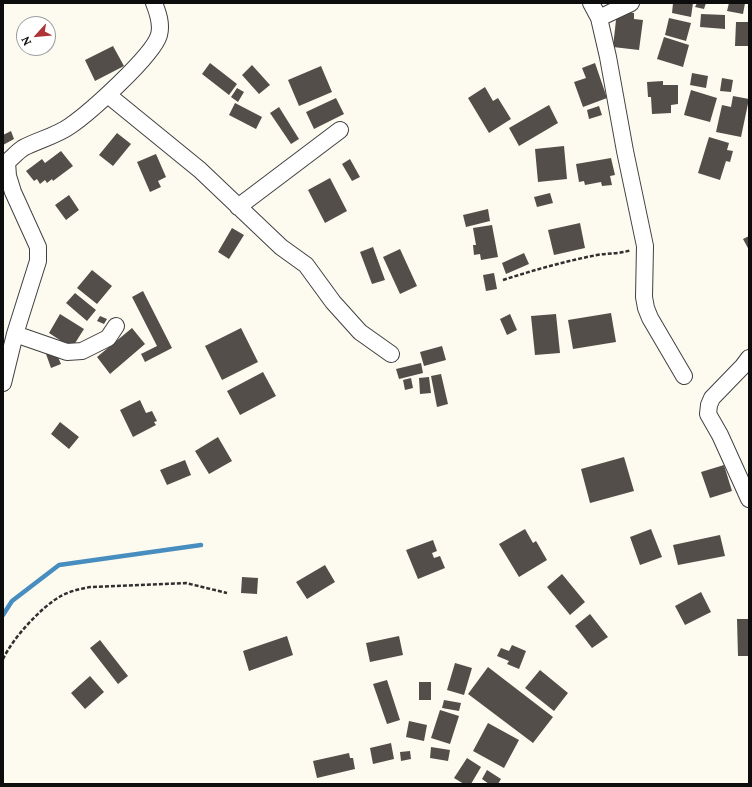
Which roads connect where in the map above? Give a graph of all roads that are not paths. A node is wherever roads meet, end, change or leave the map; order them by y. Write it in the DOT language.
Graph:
graph roads {
  1 [pos="154,3"];
  2 [pos="591,3"];
  3 [pos="631,3"];
  4 [pos="599,18"];
  5 [pos="108,95"];
  6 [pos="340,130"];
  7 [pos="8,196"];
  8 [pos="238,208"];
  9 [pos="116,326"];
  10 [pos="16,334"];
  11 [pos="391,354"];
  12 [pos="749,358"];
  13 [pos="684,376"];
  14 [pos="3,382"];
  15 [pos="749,499"];
  1 -- 5 [label="street"];
  2 -- 4 [label="street"];
  3 -- 4 [label="street"];
  4 -- 13 [label="street"];
  5 -- 7 [label="street"];
  5 -- 8 [label="street"];
  6 -- 8 [label="street"];
  7 -- 10 [label="street"];
  8 -- 11 [label="street"];
  9 -- 10 [label="street"];
  10 -- 14 [label="street"];
  12 -- 15 [label="street"];
}
